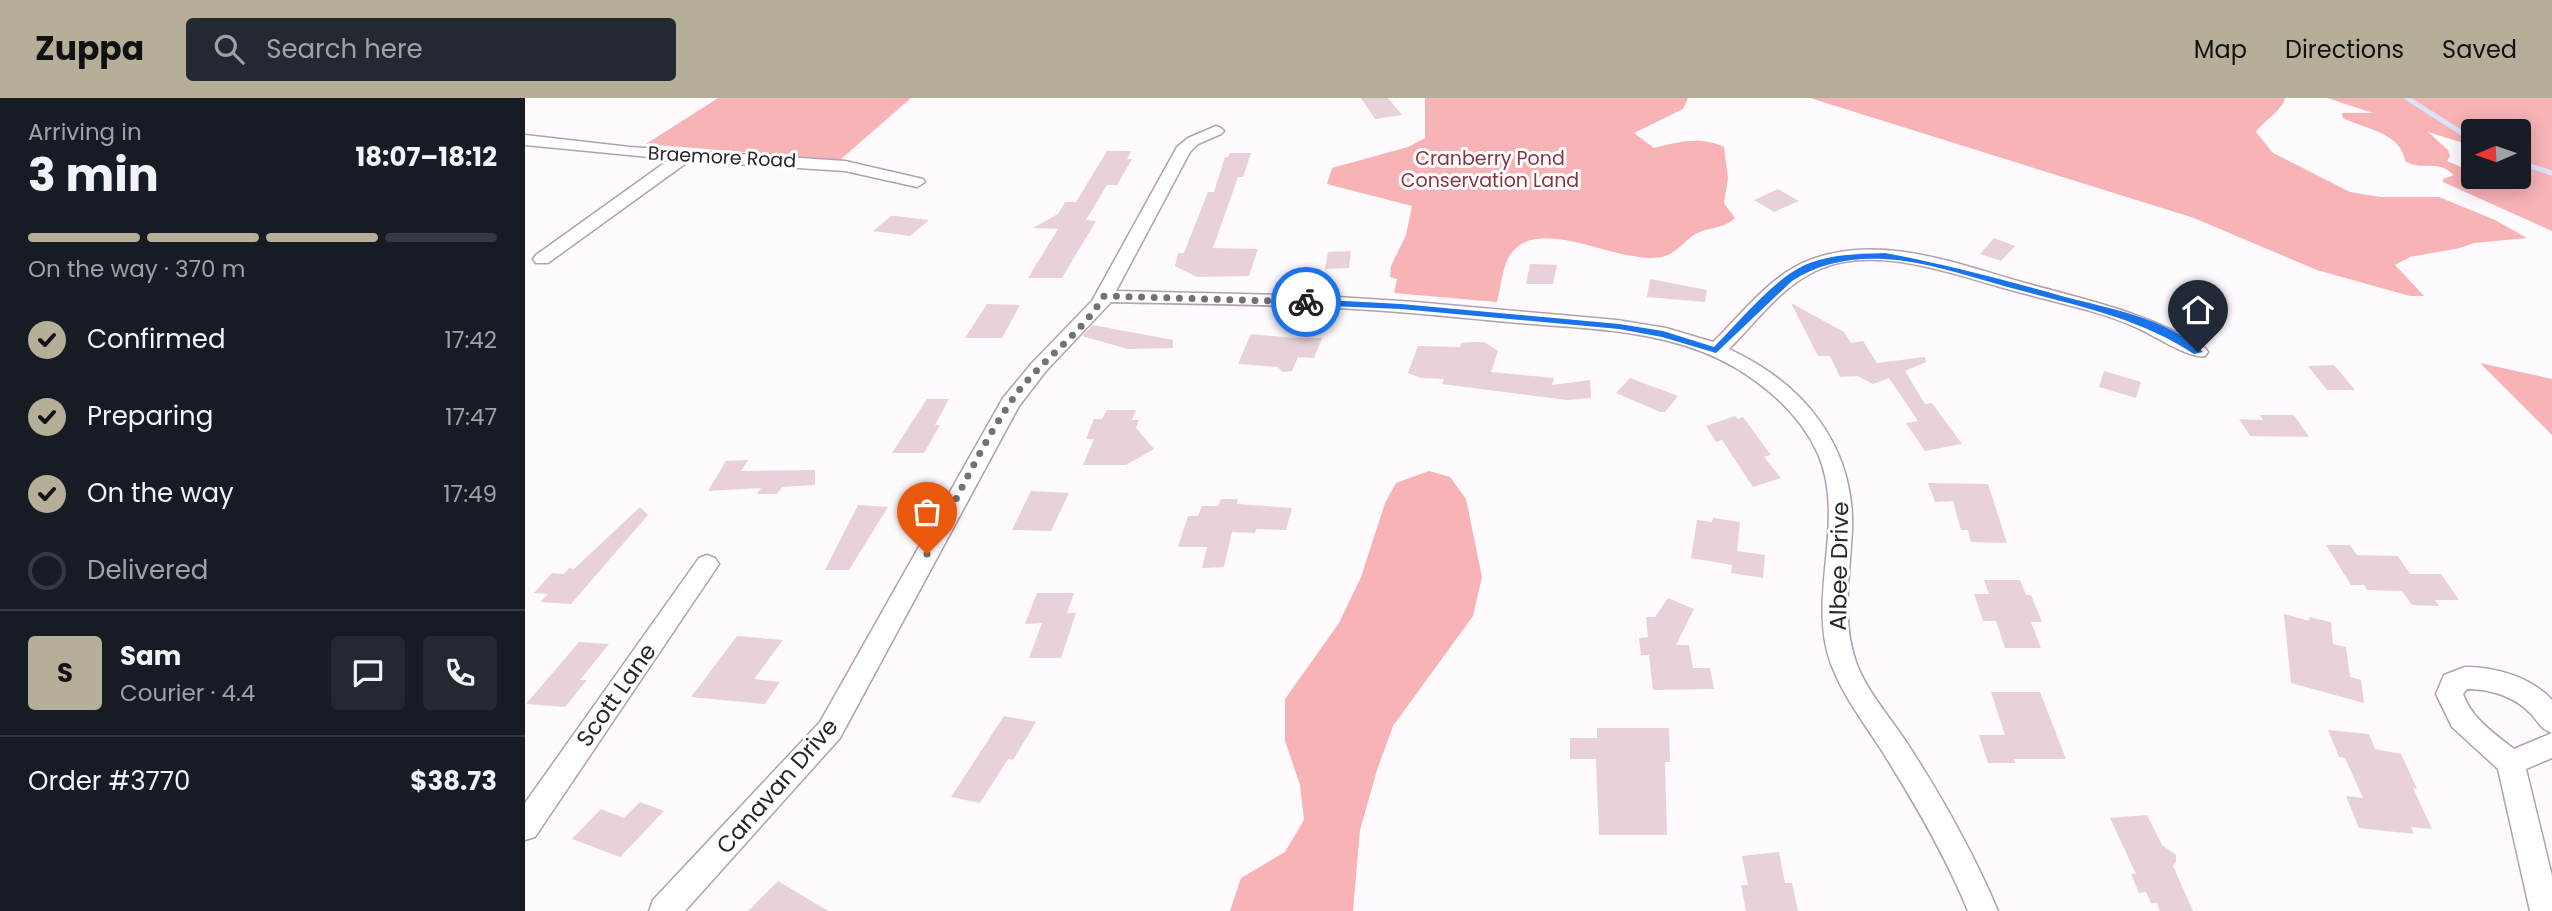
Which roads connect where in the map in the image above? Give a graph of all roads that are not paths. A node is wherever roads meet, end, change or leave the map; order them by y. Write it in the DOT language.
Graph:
graph roads {
  1 [pos="1216,131"];
  2 [pos="525,139"];
  3 [pos="686,155"];
  4 [pos="917,182"];
  5 [pos="543,259"];
  6 [pos="1104,296"];
  7 [pos="1716,350"];
  8 [pos="2198,352"];
  9 [pos="707,564"];
  10 [pos="2552,722"];
  11 [pos="2552,745"];
  12 [pos="2511,763"];
  13 [pos="525,827"];
  14 [pos="664,911"];
  15 [pos="1983,911"];
  16 [pos="2545,911"];
  1 -- 6 [label="street, Canavan Drive"];
  2 -- 3 [label="street, Braemore Road"];
  3 -- 4 [label="street, Braemore Road"];
  3 -- 5 [label="street"];
  6 -- 7 [label="street, Albee Drive"];
  6 -- 14 [label="street, Canavan Drive"];
  7 -- 8 [label="street"];
  7 -- 15 [label="street, Albee Drive"];
  9 -- 13 [label="street, Scott Lane"];
  10 -- 12 [label="street"];
  11 -- 12 [label="street"];
  12 -- 16 [label="street"];
}
